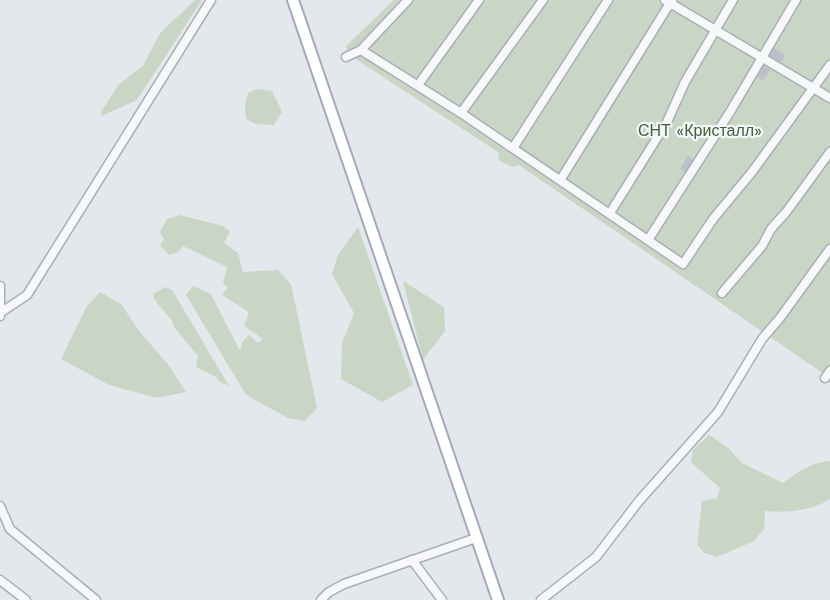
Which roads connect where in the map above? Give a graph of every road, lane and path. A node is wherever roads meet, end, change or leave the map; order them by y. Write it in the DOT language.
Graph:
graph roads {
  1 [pos="211,0"];
  2 [pos="293,0"];
  3 [pos="408,0"];
  4 [pos="479,0"];
  5 [pos="543,0"];
  6 [pos="608,0"];
  7 [pos="733,0"];
  8 [pos="796,0"];
  9 [pos="669,1"];
  10 [pos="714,29"];
  11 [pos="361,50"];
  12 [pos="346,57"];
  13 [pos="762,57"];
  14 [pos="830,65"];
  15 [pos="418,85"];
  16 [pos="814,88"];
  17 [pos="830,98"];
  18 [pos="462,113"];
  19 [pos="513,148"];
  20 [pos="830,152"];
  21 [pos="561,180"];
  22 [pos="610,213"];
  23 [pos="648,240"];
  24 [pos="830,249"];
  25 [pos="0,286"];
  26 [pos="722,293"];
  27 [pos="0,314"];
  28 [pos="0,506"];
  29 [pos="476,538"];
  30 [pos="412,560"];
  31 [pos="0,580"];
  32 [pos="26,600"];
  33 [pos="96,600"];
  34 [pos="321,600"];
  35 [pos="442,600"];
  36 [pos="498,600"];
  37 [pos="541,600"];
  1 -- 27 [label="street"];
  2 -- 29 [label="main road"];
  3 -- 11 [label="street"];
  4 -- 15 [label="street"];
  5 -- 18 [label="street"];
  6 -- 19 [label="street"];
  7 -- 10 [label="street"];
  8 -- 13 [label="street"];
  9 -- 10 [label="street"];
  9 -- 21 [label="street"];
  10 -- 13 [label="street"];
  10 -- 22 [label="street"];
  11 -- 12 [label="street"];
  11 -- 15 [label="street"];
  13 -- 16 [label="street"];
  13 -- 23 [label="street"];
  14 -- 16 [label="street"];
  15 -- 18 [label="street"];
  16 -- 17 [label="street"];
  16 -- 23 [label="street"];
  18 -- 19 [label="street"];
  19 -- 21 [label="street"];
  20 -- 26 [label="street"];
  21 -- 22 [label="street"];
  22 -- 23 [label="street"];
  24 -- 37 [label="street"];
  25 -- 27 [label="street"];
  28 -- 33 [label="street"];
  29 -- 30 [label="street"];
  29 -- 36 [label="main road"];
  30 -- 34 [label="street"];
  30 -- 35 [label="street"];
  31 -- 32 [label="street"];
}
